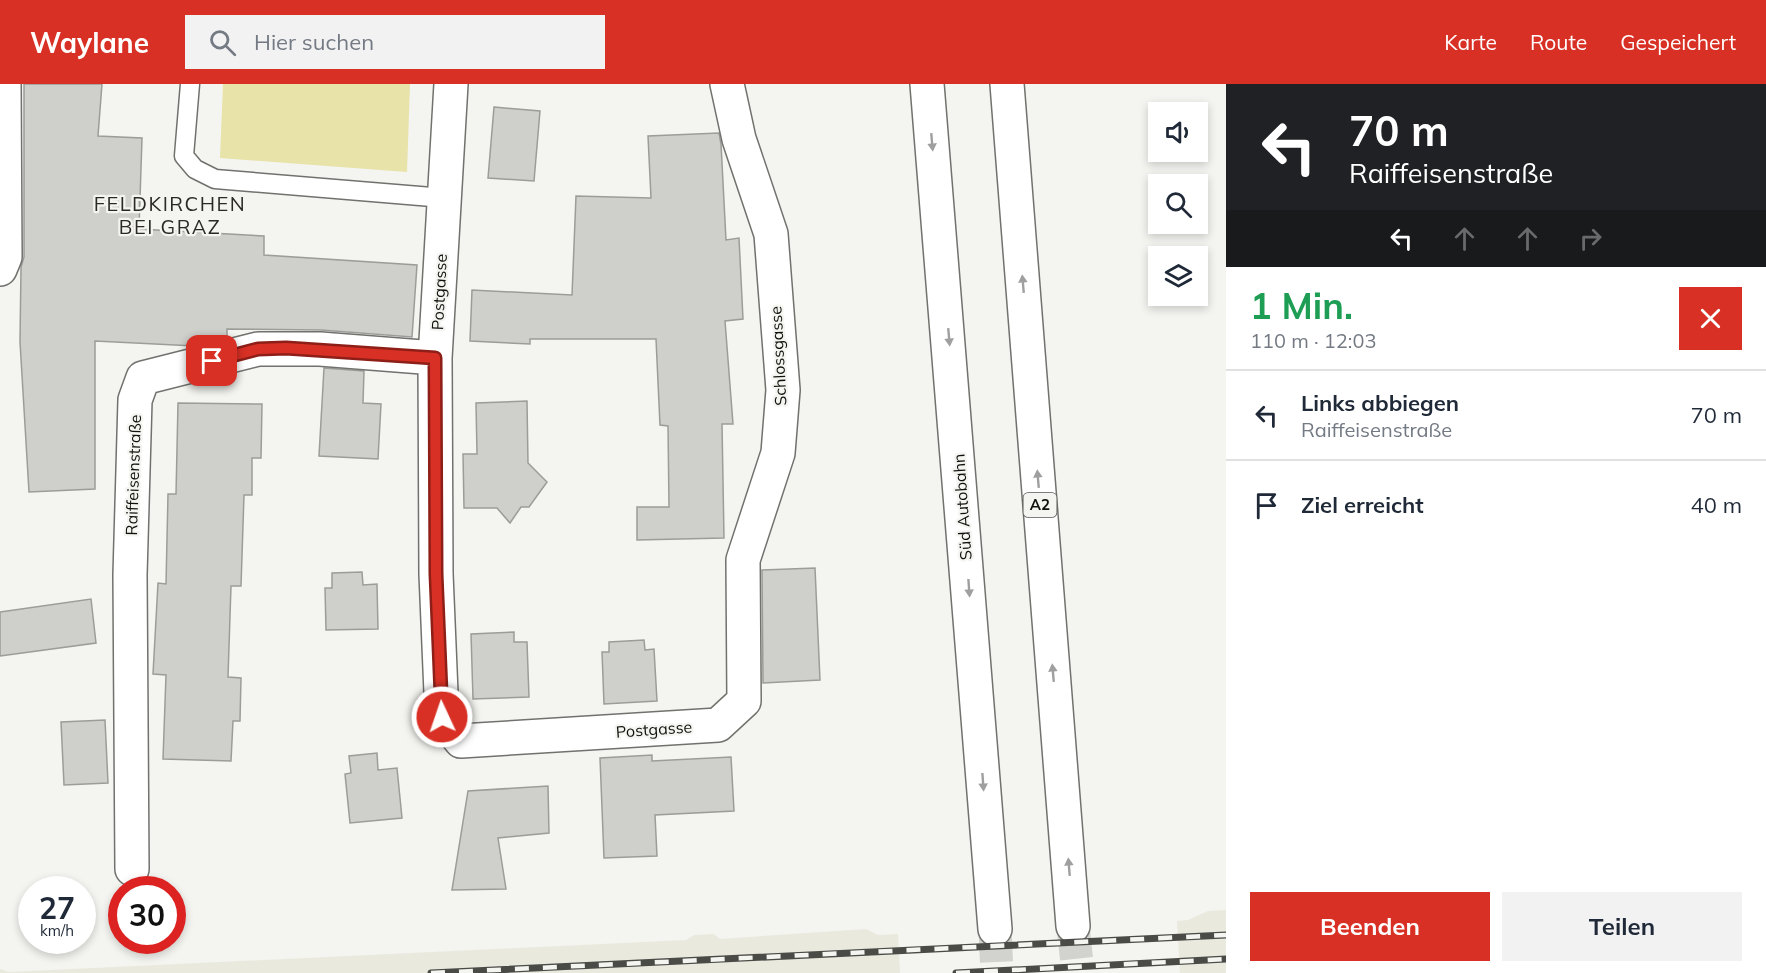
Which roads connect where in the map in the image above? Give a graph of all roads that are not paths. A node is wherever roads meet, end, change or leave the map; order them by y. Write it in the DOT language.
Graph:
graph roads {
  1 [pos="4,84"];
  2 [pos="190,84"];
  3 [pos="451,84"];
  4 [pos="727,84"];
  5 [pos="927,84"];
  6 [pos="1007,84"];
  7 [pos="444,198"];
  8 [pos="0,270"];
  9 [pos="435,358"];
  10 [pos="718,725"];
  11 [pos="132,869"];
  12 [pos="1073,926"];
  13 [pos="995,929"];
  1 -- 8 [label="main road"];
  2 -- 7 [label="lane"];
  3 -- 7 [label="main road, Postgasse"];
  4 -- 10 [label="main road, Schlossgasse"];
  5 -- 13 [label="main road, Süd Autobahn, one-way"];
  12 -- 6 [label="main road, A2, one-way"];
  7 -- 9 [label="main road, Postgasse"];
  9 -- 10 [label="main road, Postgasse"];
  9 -- 11 [label="main road, Raiffeisenstraße"];
}
